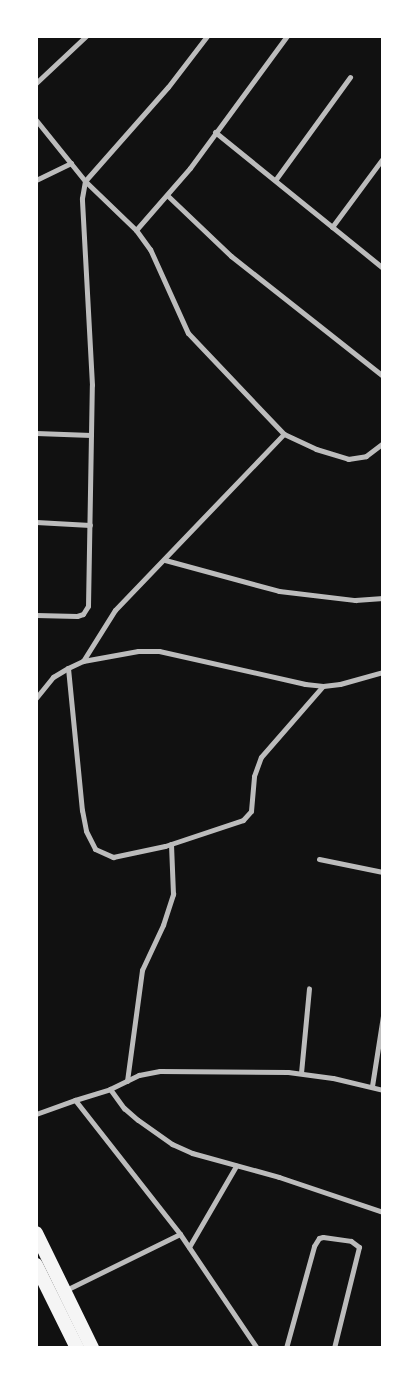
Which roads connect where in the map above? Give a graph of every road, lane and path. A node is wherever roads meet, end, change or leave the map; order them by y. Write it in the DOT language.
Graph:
graph roads {
  1 [pos="86,36"];
  2 [pos="207,36"];
  3 [pos="287,36"];
  4 [pos="350,77"];
  5 [pos="36,83"];
  6 [pos="36,120"];
  7 [pos="215,132"];
  8 [pos="383,158"];
  9 [pos="72,163"];
  10 [pos="36,180"];
  11 [pos="276,180"];
  12 [pos="85,181"];
  13 [pos="168,196"];
  14 [pos="332,227"];
  15 [pos="136,230"];
  16 [pos="383,268"];
  17 [pos="383,376"];
  18 [pos="36,433"];
  19 [pos="284,434"];
  20 [pos="91,435"];
  21 [pos="383,443"];
  22 [pos="36,522"];
  23 [pos="90,525"];
  24 [pos="166,560"];
  25 [pos="383,598"];
  26 [pos="36,615"];
  27 [pos="83,661"];
  28 [pos="68,668"];
  29 [pos="383,672"];
  30 [pos="323,686"];
  31 [pos="36,698"];
  32 [pos="171,844"];
  33 [pos="319,859"];
  34 [pos="383,872"];
  35 [pos="309,988"];
  36 [pos="383,1016"];
  37 [pos="301,1073"];
  38 [pos="127,1081"];
  39 [pos="372,1086"];
  40 [pos="110,1089"];
  41 [pos="383,1090"];
  42 [pos="75,1100"];
  43 [pos="36,1114"];
  44 [pos="236,1166"];
  45 [pos="383,1212"];
  46 [pos="36,1234"];
  47 [pos="180,1234"];
  48 [pos="189,1247"];
  49 [pos="36,1265"];
  50 [pos="58,1294"];
  51 [pos="77,1348"];
  52 [pos="92,1348"];
  53 [pos="257,1348"];
  54 [pos="286,1348"];
  55 [pos="334,1348"];
  1 -- 5 [label="street"];
  2 -- 12 [label="street"];
  3 -- 7 [label="street"];
  4 -- 11 [label="street"];
  6 -- 9 [label="street"];
  7 -- 11 [label="street"];
  7 -- 13 [label="street"];
  8 -- 14 [label="street"];
  9 -- 10 [label="street"];
  9 -- 12 [label="street"];
  11 -- 14 [label="street"];
  12 -- 15 [label="street"];
  12 -- 20 [label="street"];
  13 -- 15 [label="street"];
  13 -- 17 [label="street"];
  14 -- 16 [label="street"];
  15 -- 19 [label="street"];
  18 -- 20 [label="street"];
  19 -- 21 [label="street"];
  19 -- 24 [label="street"];
  20 -- 23 [label="street"];
  22 -- 23 [label="street"];
  23 -- 26 [label="street"];
  24 -- 25 [label="street"];
  24 -- 27 [label="street"];
  27 -- 28 [label="street"];
  27 -- 30 [label="street"];
  28 -- 31 [label="street"];
  28 -- 32 [label="street"];
  29 -- 30 [label="street"];
  30 -- 32 [label="street"];
  32 -- 38 [label="street"];
  33 -- 34 [label="street"];
  35 -- 37 [label="street"];
  36 -- 39 [label="street"];
  37 -- 38 [label="street"];
  37 -- 39 [label="street"];
  38 -- 40 [label="street"];
  39 -- 41 [label="street"];
  40 -- 42 [label="street"];
  40 -- 44 [label="street"];
  42 -- 43 [label="street"];
  42 -- 47 [label="street"];
  44 -- 45 [label="street"];
  44 -- 48 [label="street"];
  46 -- 50 [label="highway"];
  47 -- 48 [label="street"];
  47 -- 50 [label="street"];
  48 -- 53 [label="street"];
  49 -- 50 [label="highway"];
  50 -- 51 [label="highway"];
  50 -- 52 [label="highway"];
  54 -- 55 [label="street"];
}
